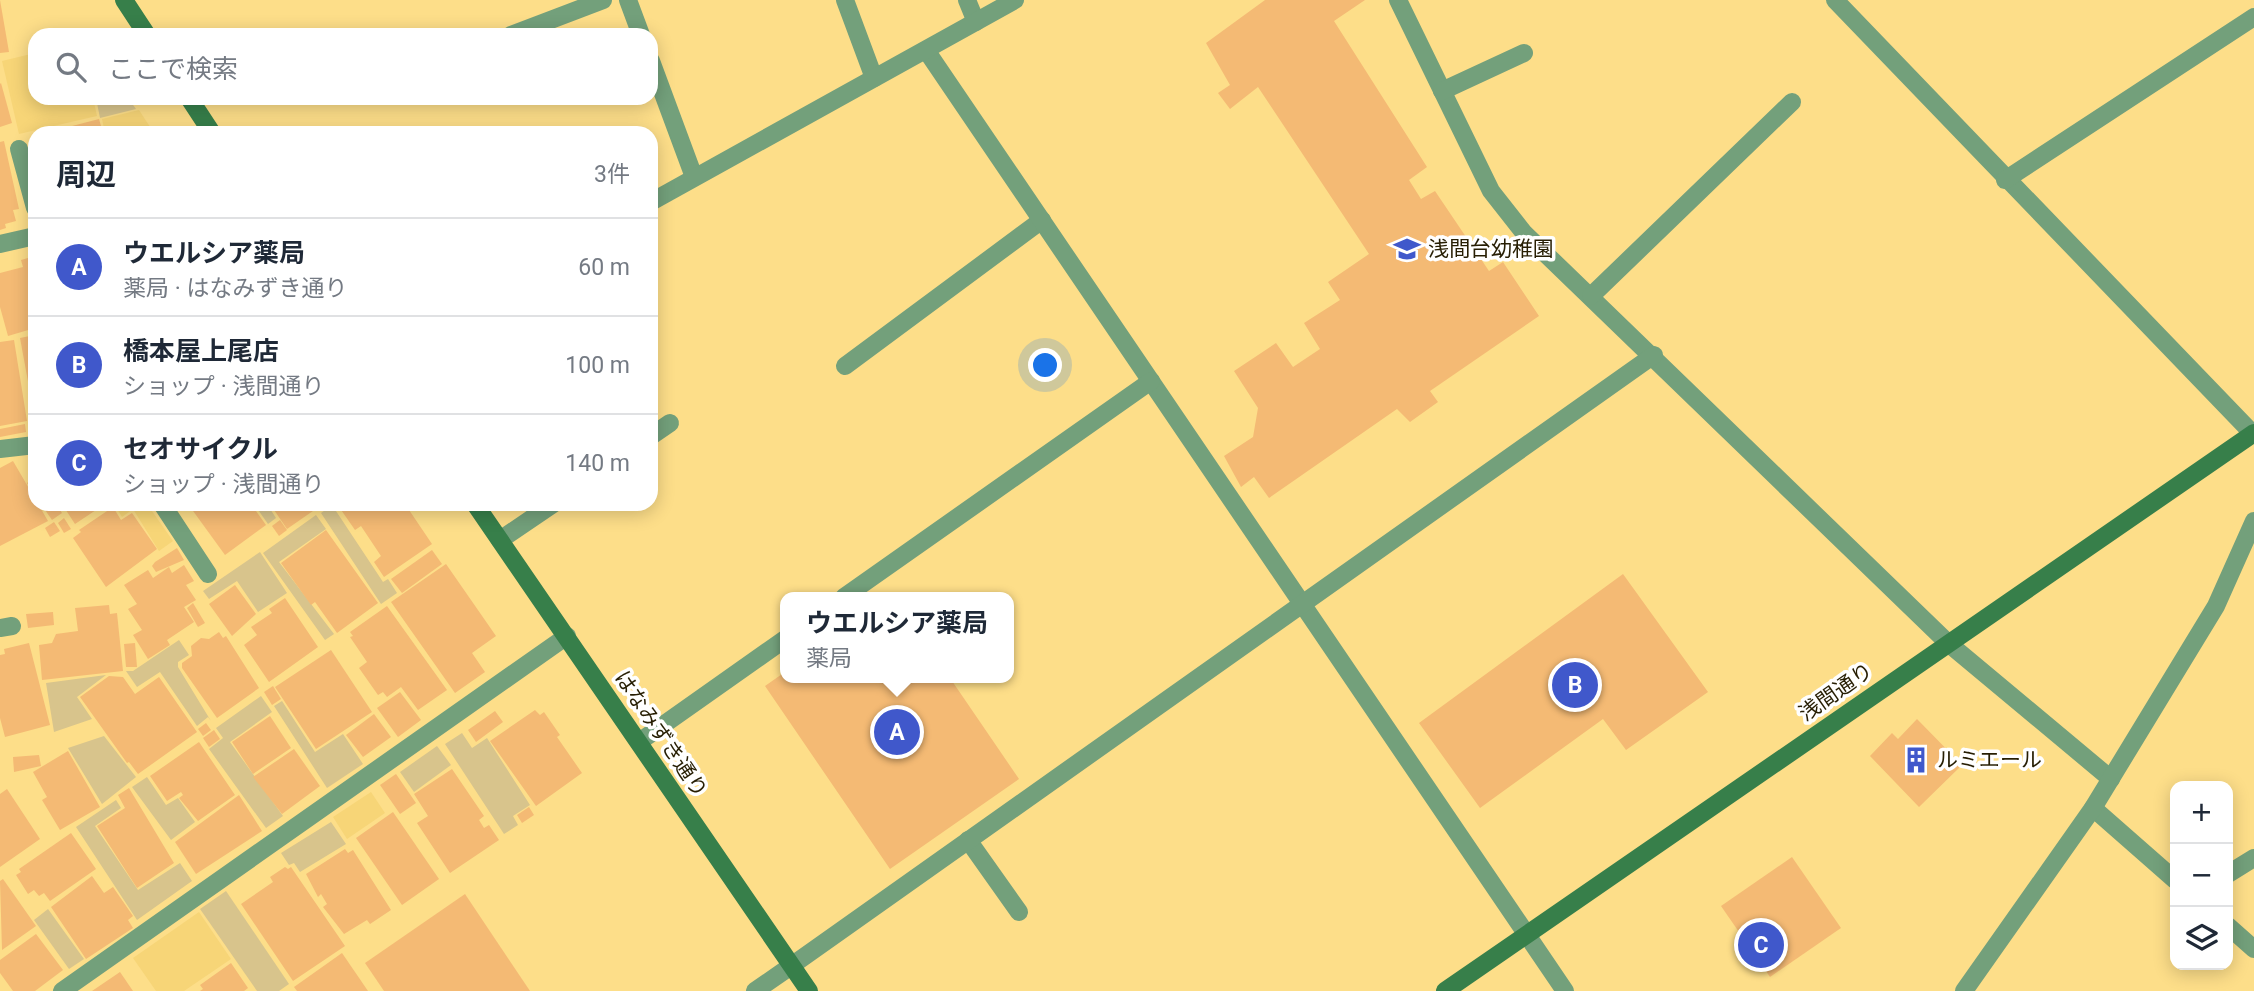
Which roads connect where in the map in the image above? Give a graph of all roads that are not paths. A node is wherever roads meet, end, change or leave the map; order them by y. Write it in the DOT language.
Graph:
graph roads {
  1 [pos="124,0"];
  2 [pos="603,0"];
  3 [pos="628,0"];
  4 [pos="845,0"];
  5 [pos="967,0"];
  6 [pos="1015,0"];
  7 [pos="1398,0"];
  8 [pos="1835,0"];
  9 [pos="2254,17"];
  10 [pos="976,22"];
  11 [pos="142,28"];
  12 [pos="529,28"];
  13 [pos="638,28"];
  14 [pos="926,50"];
  15 [pos="1524,53"];
  16 [pos="874,78"];
  17 [pos="658,80"];
  18 [pos="1442,91"];
  19 [pos="1792,102"];
  20 [pos="194,105"];
  21 [pos="207,126"];
  22 [pos="19,149"];
  23 [pos="694,177"];
  24 [pos="2006,180"];
  25 [pos="28,182"];
  26 [pos="658,198"];
  27 [pos="1042,220"];
  28 [pos="28,238"];
  29 [pos="0,244"];
  30 [pos="1591,296"];
  31 [pos="1654,355"];
  32 [pos="845,366"];
  33 [pos="1151,381"];
  34 [pos="670,423"];
  35 [pos="658,431"];
  36 [pos="2254,434"];
  37 [pos="28,446"];
  38 [pos="0,449"];
  39 [pos="167,511"];
  40 [pos="480,511"];
  41 [pos="543,511"];
  42 [pos="2254,521"];
  43 [pos="500,540"];
  44 [pos="208,574"];
  45 [pos="851,592"];
  46 [pos="1302,603"];
  47 [pos="567,636"];
  48 [pos="780,643"];
  49 [pos="1948,643"];
  50 [pos="639,742"];
  51 [pos="2110,779"];
  52 [pos="2093,808"];
  53 [pos="968,840"];
  54 [pos="2254,858"];
  55 [pos="2233,871"];
  56 [pos="2170,876"];
  57 [pos="1019,912"];
  58 [pos="2233,930"];
  59 [pos="1527,935"];
  60 [pos="2254,949"];
  61 [pos="792,966"];
  62 [pos="62,991"];
  63 [pos="755,991"];
  64 [pos="809,991"];
  65 [pos="1446,991"];
  66 [pos="1565,991"];
  67 [pos="1964,991"];
  1 -- 11 [label="street"];
  2 -- 12 [label="street"];
  3 -- 13 [label="street"];
  4 -- 16 [label="street"];
  5 -- 10 [label="street"];
  6 -- 10 [label="street"];
  7 -- 18 [label="street"];
  8 -- 24 [label="street"];
  9 -- 24 [label="street"];
  10 -- 14 [label="street"];
  14 -- 16 [label="street"];
  14 -- 27 [label="street"];
  15 -- 18 [label="street"];
  16 -- 23 [label="street"];
  17 -- 23 [label="street"];
  18 -- 30 [label="street"];
  19 -- 30 [label="street"];
  20 -- 21 [label="street"];
  22 -- 25 [label="street"];
  23 -- 26 [label="street"];
  24 -- 36 [label="street"];
  27 -- 32 [label="street"];
  27 -- 33 [label="street"];
  28 -- 29 [label="street"];
  30 -- 31 [label="street"];
  31 -- 46 [label="street"];
  31 -- 49 [label="street"];
  33 -- 45 [label="street"];
  33 -- 46 [label="street"];
  34 -- 35 [label="street"];
  36 -- 49 [label="street, 浅間通り"];
  37 -- 38 [label="street"];
  39 -- 44 [label="street"];
  40 -- 43 [label="street, はなみずき通り"];
  41 -- 43 [label="street"];
  42 -- 51 [label="street"];
  43 -- 47 [label="street, はなみずき通り"];
  46 -- 53 [label="street"];
  46 -- 59 [label="street"];
  47 -- 50 [label="street, はなみずき通り"];
  47 -- 62 [label="street"];
  48 -- 50 [label="street"];
  49 -- 51 [label="street"];
  49 -- 59 [label="street, 浅間通り"];
  50 -- 61 [label="street, はなみずき通り"];
  51 -- 52 [label="street"];
  52 -- 56 [label="street"];
  52 -- 67 [label="street"];
  53 -- 57 [label="street"];
  53 -- 61 [label="street"];
  54 -- 55 [label="street"];
  58 -- 60 [label="street"];
  59 -- 65 [label="street, 浅間通り"];
  59 -- 66 [label="street"];
  61 -- 63 [label="street"];
  61 -- 64 [label="street, はなみずき通り"];
}
